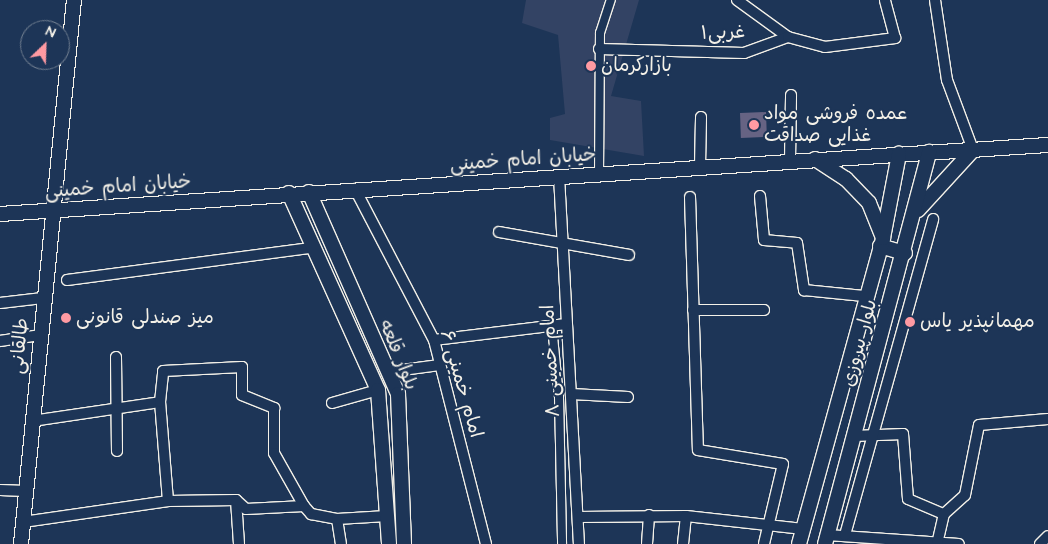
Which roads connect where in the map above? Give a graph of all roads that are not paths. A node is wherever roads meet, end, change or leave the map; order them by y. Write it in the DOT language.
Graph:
graph roads {
  1 [pos="74,0"];
  2 [pos="611,0"];
  3 [pos="737,0"];
  4 [pos="885,0"];
  5 [pos="935,0"];
  6 [pos="788,37"];
  7 [pos="599,49"];
  8 [pos="791,95"];
  9 [pos="701,117"];
  10 [pos="1048,144"];
  11 [pos="974,150"];
  12 [pos="929,152"];
  13 [pos="899,154"];
  14 [pos="815,159"];
  15 [pos="790,161"];
  16 [pos="700,166"];
  17 [pos="599,174"];
  18 [pos="559,176"];
  19 [pos="355,189"];
  20 [pos="309,192"];
  21 [pos="289,193"];
  22 [pos="760,196"];
  23 [pos="690,197"];
  24 [pos="54,211"];
  25 [pos="0,214"];
  26 [pos="933,219"];
  27 [pos="913,220"];
  28 [pos="499,232"];
  29 [pos="881,242"];
  30 [pos="563,243"];
  31 [pos="311,248"];
  32 [pos="905,253"];
  33 [pos="629,255"];
  34 [pos="67,280"];
  35 [pos="864,296"];
  36 [pos="44,298"];
  37 [pos="0,303"];
  38 [pos="694,310"];
  39 [pos="764,310"];
  40 [pos="566,324"];
  41 [pos="552,326"];
  42 [pos="40,335"];
  43 [pos="434,340"];
  44 [pos="0,341"];
  45 [pos="116,357"];
  46 [pos="440,365"];
  47 [pos="387,372"];
  48 [pos="378,390"];
  49 [pos="571,394"];
  50 [pos="628,397"];
  51 [pos="160,402"];
  52 [pos="332,403"];
  53 [pos="116,408"];
  54 [pos="1048,419"];
  55 [pos="32,421"];
  56 [pos="854,436"];
  57 [pos="872,437"];
  58 [pos="117,450"];
  59 [pos="0,490"];
  60 [pos="26,491"];
  61 [pos="236,500"];
  62 [pos="168,501"];
  63 [pos="304,506"];
  64 [pos="944,514"];
  65 [pos="649,515"];
  66 [pos="387,516"];
  67 [pos="686,516"];
  68 [pos="578,517"];
  69 [pos="337,519"];
  70 [pos="23,522"];
  71 [pos="769,524"];
  72 [pos="803,529"];
  73 [pos="845,535"];
  74 [pos="1048,536"];
  75 [pos="826,540"];
  76 [pos="937,543"];
  77 [pos="21,544"];
  78 [pos="239,544"];
  79 [pos="341,544"];
  80 [pos="389,544"];
  81 [pos="404,544"];
  82 [pos="486,544"];
  83 [pos="562,544"];
  84 [pos="579,544"];
  85 [pos="647,544"];
  86 [pos="683,544"];
  87 [pos="764,544"];
  88 [pos="798,544"];
  89 [pos="959,544"];
  90 [pos="1040,544"];
  1 -- 24 [label="main road, طالقانی"];
  2 -- 7 [label="street"];
  3 -- 6 [label="street"];
  4 -- 6 [label="street"];
  5 -- 11 [label="street"];
  6 -- 7 [label="street, غربی۱"];
  7 -- 17 [label="street"];
  8 -- 15 [label="street"];
  9 -- 16 [label="street"];
  10 -- 11 [label="main road, خیابان امام خمینی"];
  11 -- 12 [label="main road, خیابان امام خمینی"];
  11 -- 27 [label="main road"];
  12 -- 13 [label="main road, خیابان امام خمینی"];
  12 -- 27 [label="main road, بلوار پیروزی"];
  13 -- 14 [label="main road, خیابان امام خمینی"];
  13 -- 29 [label="main road, بلوار پیروزی"];
  14 -- 15 [label="main road, خیابان امام خمینی"];
  14 -- 29 [label="main road"];
  15 -- 16 [label="main road, خیابان امام خمینی"];
  16 -- 17 [label="main road, خیابان امام خمینی"];
  17 -- 18 [label="main road, خیابان امام خمینی"];
  18 -- 19 [label="main road, خیابان امام خمینی"];
  18 -- 30 [label="street, امام خمینی ۸"];
  19 -- 20 [label="main road, خیابان امام خمینی"];
  19 -- 43 [label="street, امام خمینی ۶"];
  20 -- 21 [label="main road, خیابان امام خمینی"];
  20 -- 47 [label="main road, بلوار قلعه"];
  21 -- 24 [label="main road, خیابان امام خمینی"];
  21 -- 31 [label="main road, بلوار قلعه"];
  22 -- 35 [label="street"];
  23 -- 38 [label="street"];
  24 -- 25 [label="main road, خیابان امام خمینی"];
  24 -- 36 [label="main road, طالقانی"];
  26 -- 57 [label="street"];
  27 -- 32 [label="main road, بلوار پیروزی"];
  28 -- 30 [label="street"];
  29 -- 32 [label="main road"];
  29 -- 35 [label="main road, بلوار پیروزی"];
  30 -- 33 [label="street"];
  30 -- 40 [label="street, امام خمینی ۸"];
  31 -- 34 [label="street"];
  31 -- 48 [label="main road, بلوار قلعه"];
  32 -- 56 [label="main road, بلوار پیروزی"];
  35 -- 72 [label="main road, بلوار پیروزی"];
  36 -- 37 [label="street"];
  36 -- 42 [label="main road, طالقانی"];
  38 -- 39 [label="street"];
  38 -- 71 [label="street"];
  40 -- 41 [label="street"];
  40 -- 49 [label="street, امام خمینی ۸"];
  41 -- 43 [label="street"];
  41 -- 83 [label="street"];
  42 -- 44 [label="street"];
  42 -- 55 [label="main road, طالقانی"];
  43 -- 46 [label="street, امام خمینی ۶"];
  45 -- 53 [label="street"];
  46 -- 47 [label="street"];
  46 -- 82 [label="street, امام خمینی ۶"];
  47 -- 81 [label="main road, بلوار قلعه"];
  48 -- 52 [label="street"];
  48 -- 66 [label="main road, بلوار قلعه"];
  49 -- 50 [label="street"];
  49 -- 68 [label="street, امام خمینی ۸"];
  51 -- 53 [label="street"];
  51 -- 62 [label="street"];
  51 -- 63 [label="street"];
  53 -- 55 [label="street"];
  53 -- 58 [label="street"];
  54 -- 64 [label="street"];
  55 -- 60 [label="main road, طالقانی"];
  56 -- 57 [label="street"];
  56 -- 75 [label="main road, بلوار پیروزی"];
  57 -- 64 [label="street"];
  57 -- 73 [label="street"];
  59 -- 60 [label="street"];
  60 -- 70 [label="main road, طالقانی"];
  61 -- 62 [label="street"];
  61 -- 63 [label="street"];
  61 -- 78 [label="street"];
  62 -- 70 [label="street"];
  63 -- 69 [label="street"];
  64 -- 76 [label="street"];
  65 -- 67 [label="street"];
  65 -- 68 [label="street"];
  65 -- 85 [label="street"];
  66 -- 69 [label="street"];
  66 -- 80 [label="main road, بلوار قلعه"];
  67 -- 71 [label="street"];
  67 -- 86 [label="street"];
  68 -- 84 [label="street, امام خمینی ۸"];
  69 -- 79 [label="street"];
  70 -- 77 [label="main road, طالقانی"];
  71 -- 72 [label="street"];
  71 -- 87 [label="street"];
  72 -- 88 [label="main road, بلوار پیروزی"];
  73 -- 75 [label="street"];
  73 -- 76 [label="street"];
  74 -- 90 [label="street"];
  76 -- 89 [label="street"];
}
